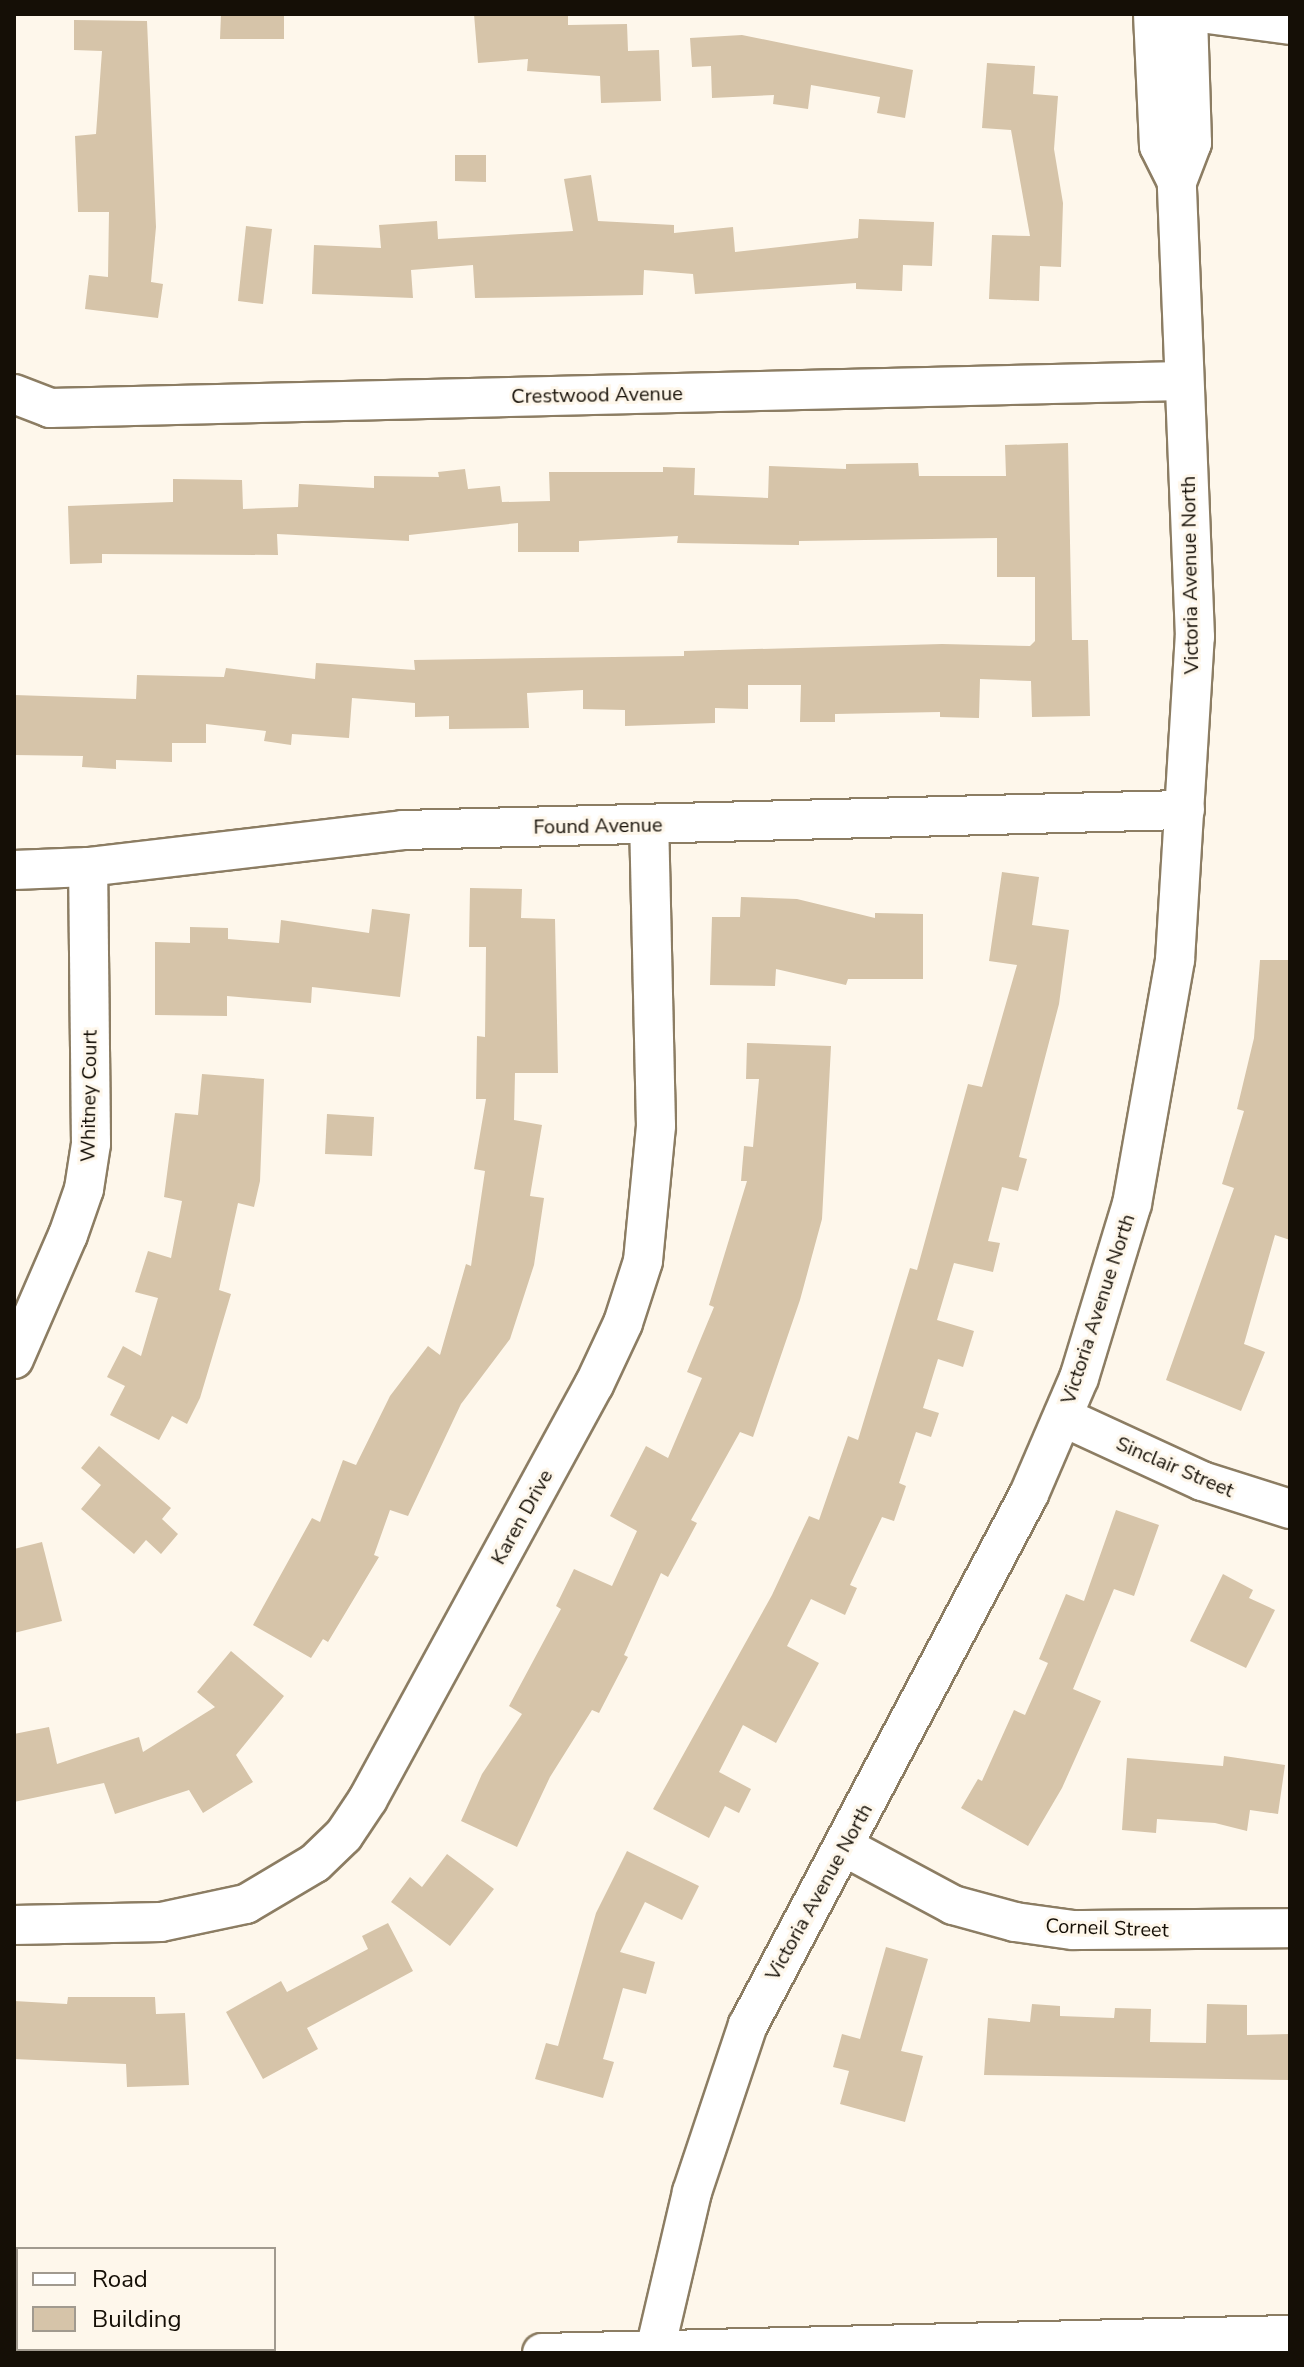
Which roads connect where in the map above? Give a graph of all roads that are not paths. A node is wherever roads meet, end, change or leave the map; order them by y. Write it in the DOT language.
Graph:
graph roads {
  1 [pos="1153,14"];
  2 [pos="1188,14"];
  3 [pos="1208,14"];
  4 [pos="1290,25"];
  5 [pos="1177,182"];
  6 [pos="1183,381"];
  7 [pos="14,394"];
  8 [pos="1185,810"];
  9 [pos="649,826"];
  10 [pos="88,867"];
  11 [pos="14,870"];
  12 [pos="14,1359"];
  13 [pos="1063,1417"];
  14 [pos="1290,1509"];
  15 [pos="845,1847"];
  16 [pos="14,1925"];
  17 [pos="1290,1928"];
  18 [pos="1290,2335"];
  19 [pos="655,2350"];
  20 [pos="542,2353"];
  1 -- 5 [label="street, Victoria Avenue North"];
  2 -- 5 [label="street, Victoria Avenue North"];
  3 -- 4 [label="street"];
  5 -- 6 [label="street, Victoria Avenue North"];
  6 -- 7 [label="street, Crestwood Avenue"];
  6 -- 8 [label="street, Victoria Avenue North"];
  8 -- 9 [label="street, Found Avenue"];
  8 -- 13 [label="street, Victoria Avenue North"];
  9 -- 10 [label="street, Found Avenue"];
  9 -- 16 [label="street, Karen Drive"];
  10 -- 11 [label="street, Found Avenue"];
  10 -- 12 [label="street, Whitney Court"];
  13 -- 14 [label="street, Sinclair Street"];
  13 -- 15 [label="street, Victoria Avenue North"];
  15 -- 17 [label="street, Corneil Street"];
  15 -- 19 [label="street, Victoria Avenue North"];
  18 -- 19 [label="street"];
  19 -- 20 [label="street"];
}
